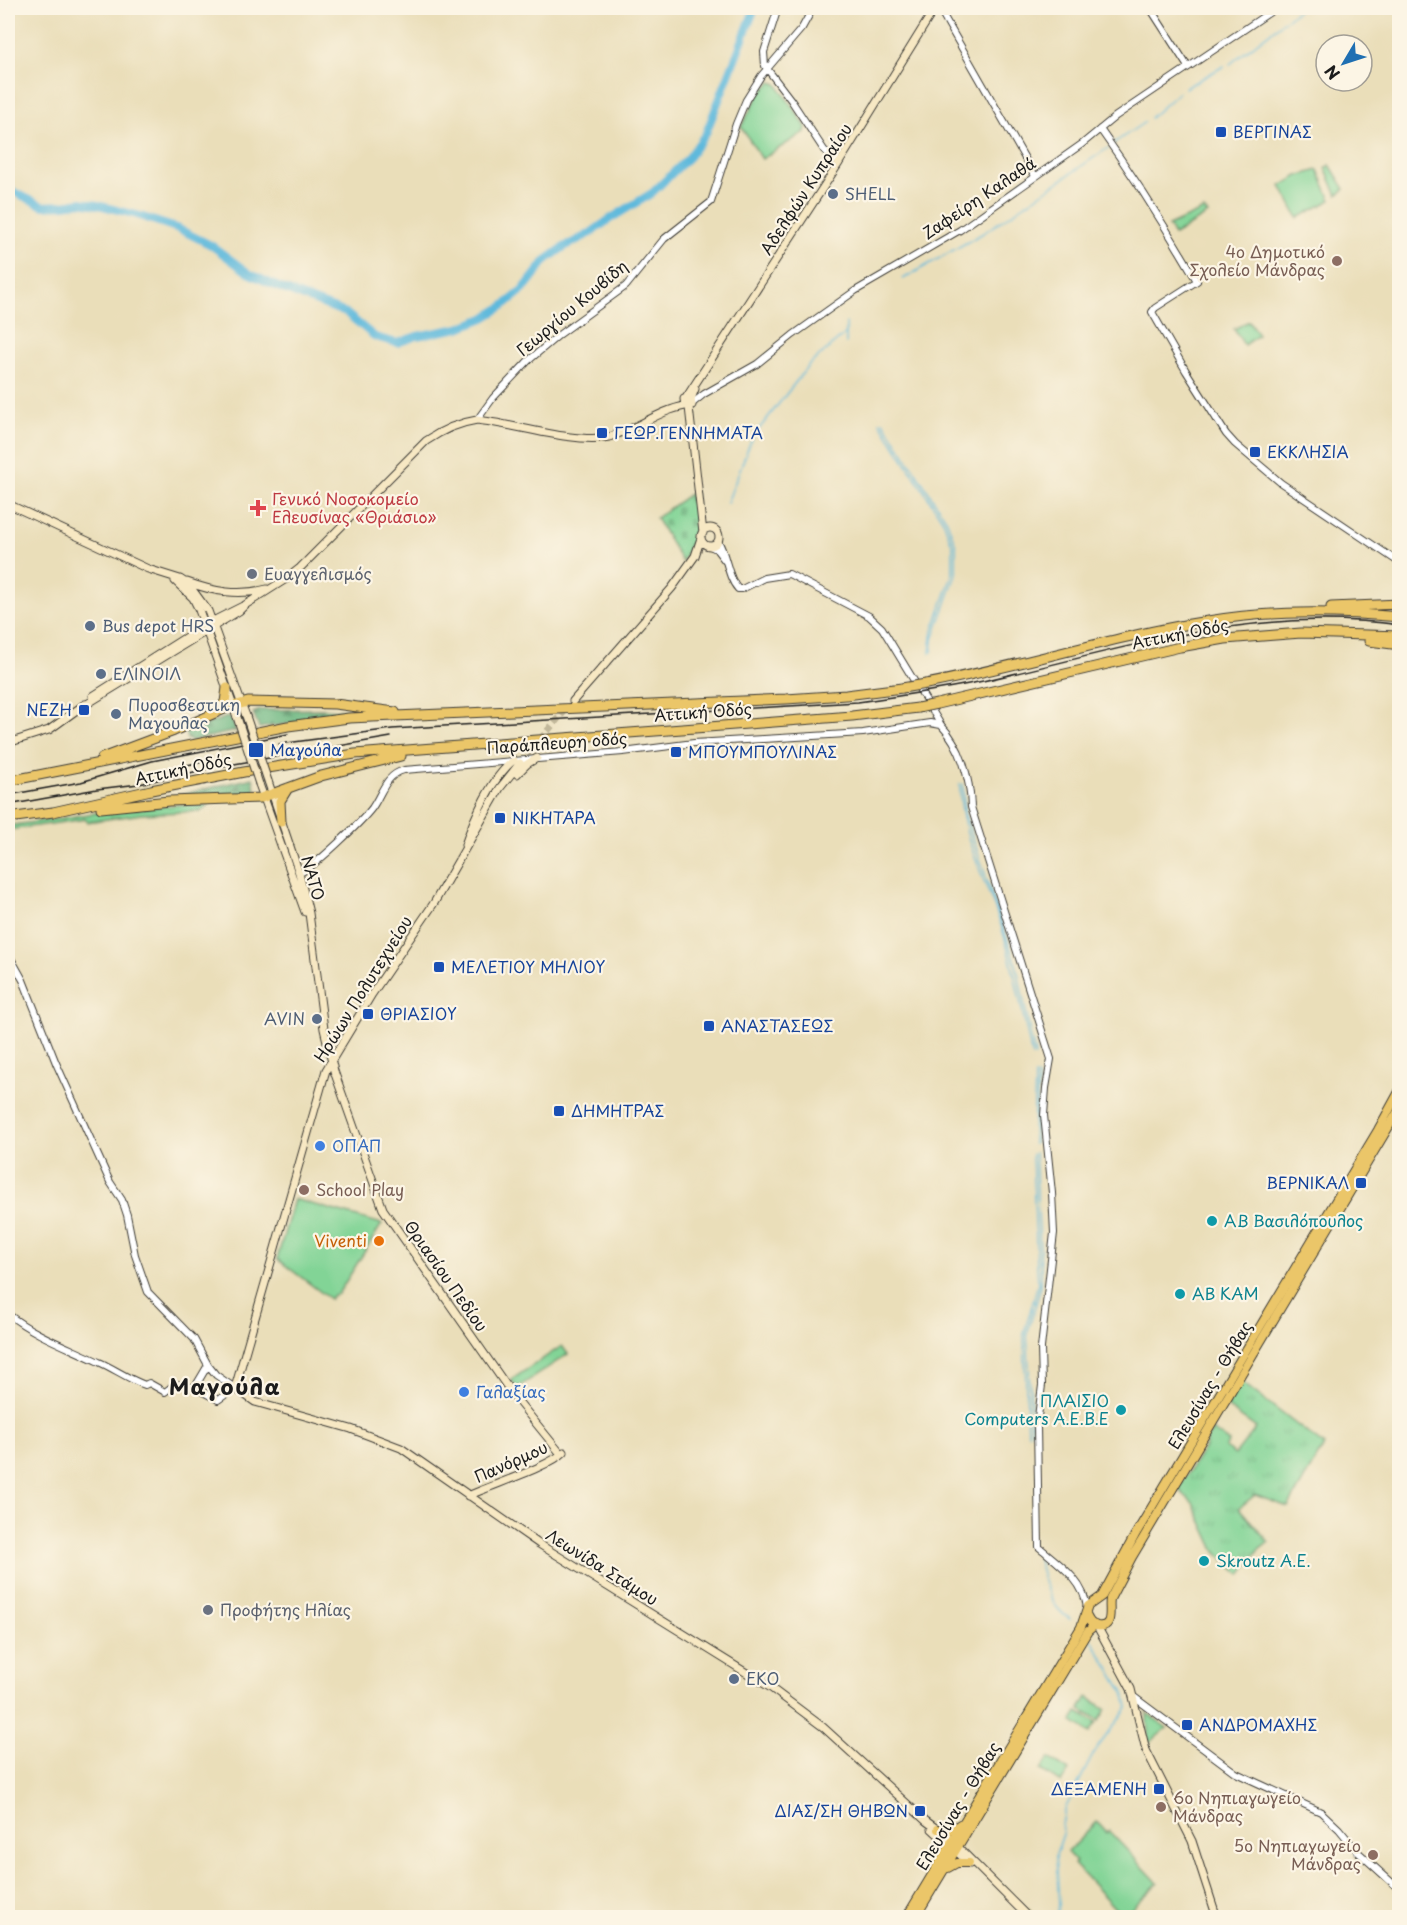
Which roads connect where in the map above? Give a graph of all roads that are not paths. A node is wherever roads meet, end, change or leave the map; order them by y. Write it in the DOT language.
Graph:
graph roads {
  1 [pos="778,8"];
  2 [pos="813,8"];
  3 [pos="937,8"];
  4 [pos="1150,8"];
  5 [pos="1276,8"];
  6 [pos="1188,67"];
  7 [pos="767,70"];
  8 [pos="1100,129"];
  9 [pos="839,163"];
  10 [pos="1035,176"];
  11 [pos="696,383"];
  12 [pos="704,394"];
  13 [pos="688,402"];
  14 [pos="477,420"];
  15 [pos="8,504"];
  16 [pos="700,510"];
  17 [pos="710,528"];
  18 [pos="702,535"];
  19 [pos="718,541"];
  20 [pos="709,546"];
  21 [pos="695,556"];
  22 [pos="1400,563"];
  23 [pos="728,565"];
  24 [pos="163,574"];
  25 [pos="180,579"];
  26 [pos="272,588"];
  27 [pos="1400,604"];
  28 [pos="1306,612"];
  29 [pos="1400,616"];
  30 [pos="210,625"];
  31 [pos="1334,633"];
  32 [pos="1400,636"];
  33 [pos="196,637"];
  34 [pos="212,644"];
  35 [pos="1400,645"];
  36 [pos="227,688"];
  37 [pos="573,701"];
  38 [pos="237,705"];
  39 [pos="82,707"];
  40 [pos="216,713"];
  41 [pos="403,715"];
  42 [pos="942,726"];
  43 [pos="8,743"];
  44 [pos="450,747"];
  45 [pos="537,758"];
  46 [pos="502,761"];
  47 [pos="517,761"];
  48 [pos="504,770"];
  49 [pos="45,774"];
  50 [pos="8,781"];
  51 [pos="288,788"];
  52 [pos="267,796"];
  53 [pos="84,806"];
  54 [pos="8,818"];
  55 [pos="281,822"];
  56 [pos="472,840"];
  57 [pos="462,855"];
  58 [pos="299,873"];
  59 [pos="309,919"];
  60 [pos="8,953"];
  61 [pos="331,1061"];
  62 [pos="1400,1090"];
  63 [pos="1400,1108"];
  64 [pos="8,1314"];
  65 [pos="208,1365"];
  66 [pos="195,1387"];
  67 [pos="235,1388"];
  68 [pos="563,1453"];
  69 [pos="468,1496"];
  70 [pos="1078,1587"];
  71 [pos="1097,1601"];
  72 [pos="1109,1606"];
  73 [pos="1087,1612"];
  74 [pos="1108,1622"];
  75 [pos="1096,1626"];
  76 [pos="1114,1656"];
  77 [pos="1134,1697"];
  78 [pos="969,1814"];
  79 [pos="926,1821"];
  80 [pos="938,1829"];
  81 [pos="954,1846"];
  82 [pos="969,1863"];
  83 [pos="977,1868"];
  84 [pos="939,1878"];
  85 [pos="1400,1890"];
  86 [pos="906,1917"];
  87 [pos="915,1917"];
  88 [pos="1029,1917"];
  89 [pos="1216,1917"];
  1 -- 7 [label="street"];
  2 -- 7 [label="street, Γεωργίου Κουβίδη"];
  3 -- 9 [label="main road, Αδελφών Κυπραίου"];
  3 -- 10 [label="street"];
  4 -- 6 [label="street"];
  5 -- 6 [label="street, Ζαφείρη Καλαθά"];
  6 -- 8 [label="street, Ζαφείρη Καλαθά"];
  7 -- 9 [label="street"];
  7 -- 14 [label="street, Γεωργίου Κουβίδη"];
  8 -- 10 [label="street, Ζαφείρη Καλαθά"];
  8 -- 22 [label="street"];
  9 -- 11 [label="main road, Αδελφών Κυπραίου"];
  10 -- 12 [label="street, Ζαφείρη Καλαθά"];
  11 -- 12 [label="street"];
  11 -- 13 [label="main road, Αδελφών Κυπραίου"];
  12 -- 13 [label="street, Ζαφείρη Καλαθά"];
  13 -- 14 [label="main road"];
  13 -- 16 [label="main road"];
  14 -- 26 [label="main road"];
  15 -- 24 [label="main road, ΝΑΤΟ"];
  16 -- 17 [label="main road"];
  16 -- 18 [label="main road"];
  17 -- 18 [label="main road"];
  17 -- 19 [label="main road"];
  18 -- 20 [label="main road"];
  18 -- 21 [label="main road"];
  19 -- 20 [label="main road"];
  19 -- 23 [label="street"];
  20 -- 21 [label="main road"];
  20 -- 23 [label="street"];
  21 -- 37 [label="main road"];
  23 -- 42 [label="street"];
  24 -- 25 [label="main road, ΝΑΤΟ"];
  24 -- 30 [label="main road, ΝΑΤΟ"];
  25 -- 26 [label="main road"];
  25 -- 30 [label="main road, ΝΑΤΟ"];
  26 -- 30 [label="main road"];
  27 -- 28 [label="highway"];
  28 -- 29 [label="highway, Αττική Οδός"];
  28 -- 41 [label="highway, Αττική Οδός, bridge"];
  30 -- 33 [label="main road"];
  30 -- 34 [label="main road, ΝΑΤΟ"];
  30 -- 38 [label="main road, ΝΑΤΟ"];
  30 -- 39 [label="main road"];
  31 -- 32 [label="highway, Αττική Οδός"];
  31 -- 35 [label="highway"];
  31 -- 44 [label="highway, Αττική Οδός, bridge"];
  33 -- 34 [label="main road"];
  33 -- 39 [label="main road"];
  34 -- 36 [label="main road, ΝΑΤΟ"];
  36 -- 38 [label="main road, ΝΑΤΟ"];
  36 -- 40 [label="highway"];
  38 -- 40 [label="highway"];
  38 -- 41 [label="highway"];
  38 -- 52 [label="main road, ΝΑΤΟ, bridge"];
  38 -- 52 [label="main road, ΝΑΤΟ, bridge"];
  39 -- 43 [label="main road"];
  40 -- 49 [label="highway"];
  41 -- 49 [label="highway, Αττική Οδός"];
  42 -- 45 [label="street, Παράπλευρη οδός"];
  42 -- 70 [label="street"];
  44 -- 51 [label="highway"];
  44 -- 53 [label="highway, Αττική Οδός"];
  45 -- 47 [label="street, Παράπλευρη οδός"];
  45 -- 56 [label="main road"];
  46 -- 47 [label="street, Παράπλευρη οδός"];
  46 -- 48 [label="main road"];
  46 -- 58 [label="street, Παράπλευρη οδός"];
  47 -- 48 [label="main road"];
  47 -- 56 [label="main road, Ηρώων Πολυτεχνείου"];
  48 -- 57 [label="main road"];
  49 -- 50 [label="highway, Αττική Οδός"];
  51 -- 52 [label="highway"];
  51 -- 55 [label="highway"];
  52 -- 53 [label="highway"];
  52 -- 55 [label="main road, ΝΑΤΟ"];
  52 -- 59 [label="main road, ΝΑΤΟ"];
  53 -- 54 [label="highway, Αττική Οδός"];
  55 -- 58 [label="main road, ΝΑΤΟ"];
  56 -- 57 [label="main road, Ηρώων Πολυτεχνείου"];
  57 -- 61 [label="main road, Ηρώων Πολυτεχνείου"];
  58 -- 59 [label="main road, ΝΑΤΟ"];
  59 -- 61 [label="main road, Θριασίου Πεδίου"];
  60 -- 65 [label="street"];
  61 -- 67 [label="main road, Ηρώων Πολυτεχνείου"];
  61 -- 68 [label="main road, Θριασίου Πεδίου"];
  62 -- 71 [label="main road, Ελευσίνας - Θήβας"];
  63 -- 72 [label="main road, Ελευσίνας - Θήβας"];
  64 -- 66 [label="street"];
  65 -- 66 [label="street"];
  65 -- 67 [label="street"];
  66 -- 67 [label="street"];
  67 -- 69 [label="main road, Λεωνίδα Στάμου"];
  68 -- 69 [label="main road, Πανόρμου"];
  69 -- 79 [label="main road, Λεωνίδα Στάμου"];
  70 -- 71 [label="street"];
  70 -- 73 [label="street"];
  71 -- 72 [label="main road"];
  71 -- 73 [label="main road, Ελευσίνας - Θήβας"];
  72 -- 74 [label="main road, Ελευσίνας - Θήβας"];
  73 -- 75 [label="main road"];
  73 -- 78 [label="main road, Ελευσίνας - Θήβας"];
  74 -- 75 [label="main road"];
  74 -- 76 [label="main road"];
  75 -- 76 [label="main road"];
  75 -- 81 [label="main road, Ελευσίνας - Θήβας"];
  76 -- 77 [label="main road"];
  77 -- 85 [label="street"];
  77 -- 89 [label="main road"];
  78 -- 80 [label="main road"];
  78 -- 81 [label="main road, Ελευσίνας - Θήβας"];
  79 -- 80 [label="main road, Λεωνίδα Στάμου"];
  79 -- 81 [label="main road, Λεωνίδα Στάμου"];
  80 -- 81 [label="main road, Λεωνίδα Στάμου"];
  81 -- 82 [label="main road"];
  81 -- 83 [label="main road"];
  81 -- 84 [label="main road, Ελευσίνας - Θήβας"];
  81 -- 86 [label="main road, Ελευσίνας - Θήβας"];
  82 -- 83 [label="main road"];
  82 -- 84 [label="main road"];
  83 -- 88 [label="main road"];
  84 -- 87 [label="main road, Ελευσίνας - Θήβας"];
}
